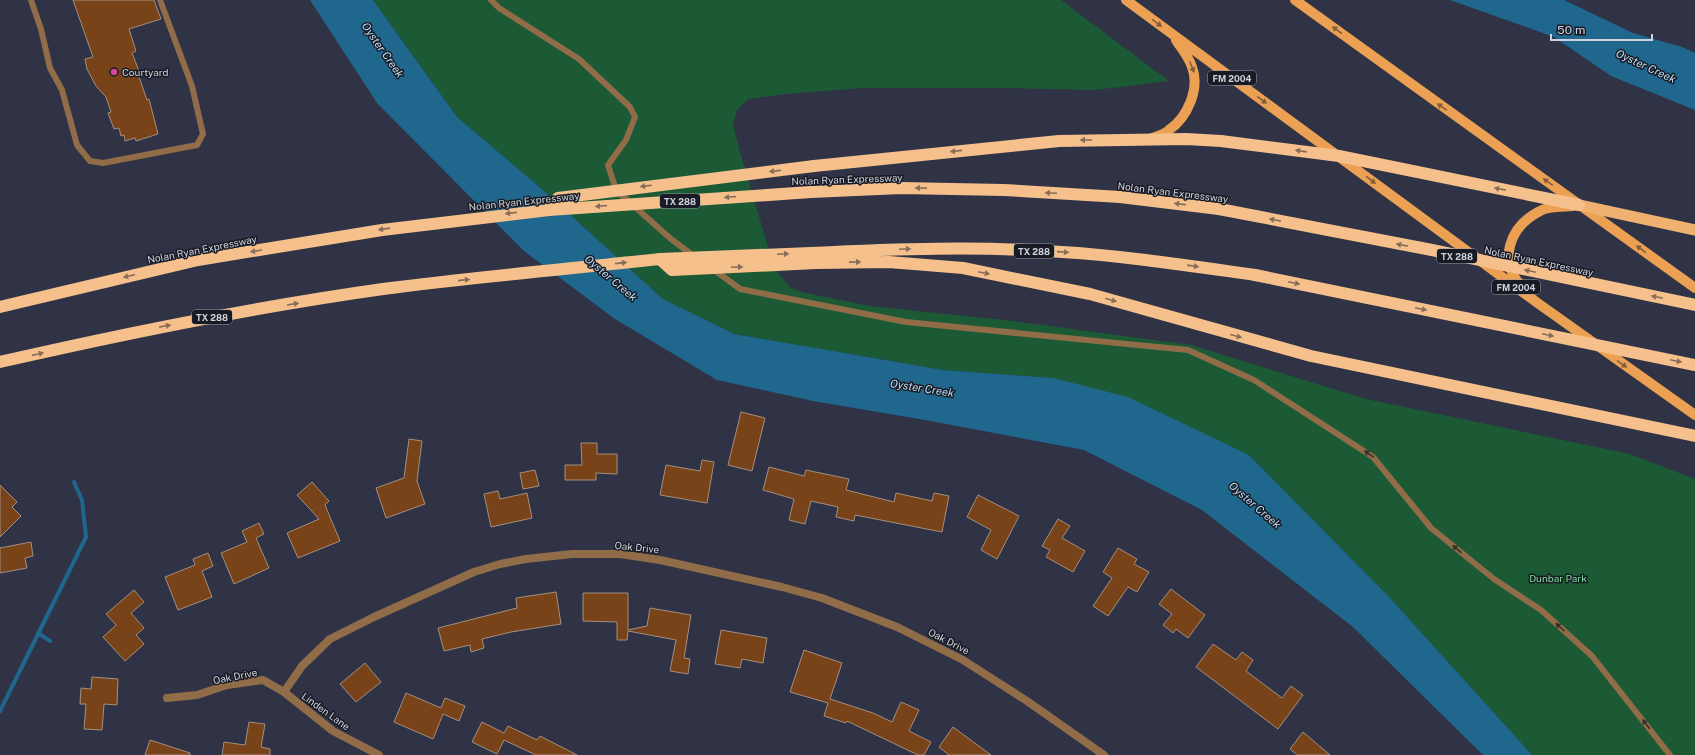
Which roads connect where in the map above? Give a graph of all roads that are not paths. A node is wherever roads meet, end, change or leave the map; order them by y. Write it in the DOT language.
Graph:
graph roads {
  1 [pos="31,0"];
  2 [pos="160,0"];
  3 [pos="491,0"];
  4 [pos="1126,0"];
  5 [pos="1295,0"];
  6 [pos="1171,34"];
  7 [pos="1149,139"];
  8 [pos="1339,156"];
  9 [pos="1579,205"];
  10 [pos="549,210"];
  11 [pos="1695,230"];
  12 [pos="813,258"];
  13 [pos="1695,288"];
  14 [pos="1539,304"];
  15 [pos="1695,305"];
  16 [pos="0,307"];
  17 [pos="0,362"];
  18 [pos="1695,365"];
  19 [pos="1695,415"];
  20 [pos="1695,436"];
  21 [pos="284,692"];
  22 [pos="167,698"];
  23 [pos="379,755"];
  24 [pos="1104,755"];
  25 [pos="1670,755"];
  1 -- 2 [label="lane"];
  25 -- 3 [label="lane, one-way"];
  4 -- 6 [label="main road, FM 2004 / FM 2004, one-way"];
  9 -- 5 [label="main road, one-way"];
  6 -- 7 [label="main road, one-way"];
  6 -- 8 [label="main road, FM 2004 / FM 2004, one-way"];
  8 -- 7 [label="highway, one-way"];
  7 -- 10 [label="highway, one-way, bridge"];
  9 -- 8 [label="highway, one-way"];
  8 -- 14 [label="main road, FM 2004 / FM 2004, one-way"];
  9 -- 11 [label="highway"];
  13 -- 9 [label="main road, one-way"];
  9 -- 14 [label="main road"];
  15 -- 10 [label="highway, Nolan Ryan Expressway / TX 288, one-way, bridge"];
  10 -- 16 [label="highway, Nolan Ryan Expressway / TX 288, one-way"];
  17 -- 12 [label="highway, TX 288, one-way, bridge"];
  12 -- 18 [label="highway, TX 288, one-way, bridge"];
  12 -- 20 [label="highway, one-way"];
  14 -- 19 [label="main road, FM 2004 / FM 2004, one-way"];
  21 -- 22 [label="street, Oak Drive"];
  21 -- 23 [label="street, Linden Lane"];
  21 -- 24 [label="street, Oak Drive"];
}
